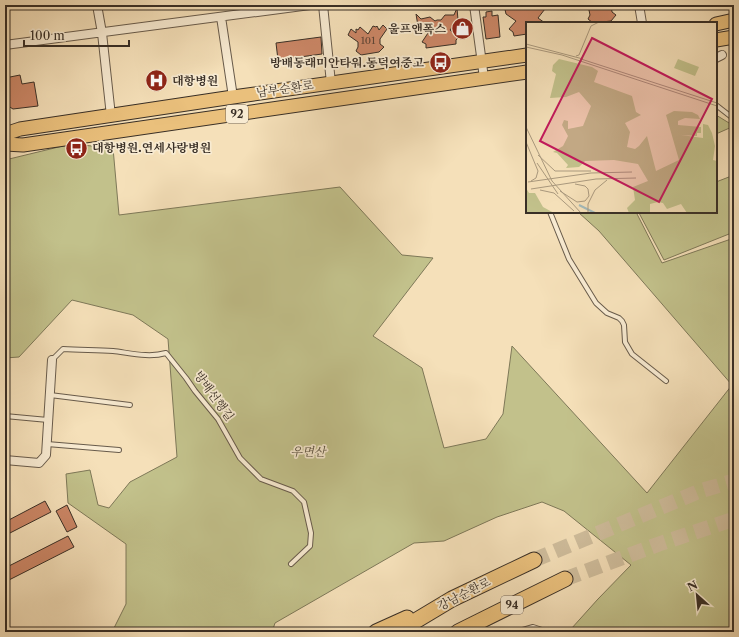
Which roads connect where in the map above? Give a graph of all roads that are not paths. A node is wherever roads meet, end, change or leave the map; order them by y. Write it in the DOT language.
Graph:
graph roads {
  1 [pos="97,5"];
  2 [pos="310,5"];
  3 [pos="323,5"];
  4 [pos="474,5"];
  5 [pos="639,5"];
  6 [pos="221,17"];
  7 [pos="734,20"];
  8 [pos="642,22"];
  9 [pos="717,24"];
  10 [pos="102,33"];
  11 [pos="734,37"];
  12 [pos="717,40"];
  13 [pos="5,45"];
  14 [pos="526,55"];
  15 [pos="482,61"];
  16 [pos="526,72"];
  17 [pos="484,78"];
  18 [pos="331,83"];
  19 [pos="233,97"];
  20 [pos="717,106"];
  21 [pos="111,116"];
  22 [pos="734,119"];
  23 [pos="5,128"];
  24 [pos="20,129"];
  25 [pos="5,134"];
  26 [pos="5,144"];
  27 [pos="23,144"];
  28 [pos="5,151"];
  29 [pos="550,213"];
  30 [pos="52,360"];
  31 [pos="666,381"];
  32 [pos="50,395"];
  33 [pos="130,405"];
  34 [pos="5,416"];
  35 [pos="48,420"];
  36 [pos="47,444"];
  37 [pos="119,450"];
  38 [pos="5,460"];
  39 [pos="534,560"];
  40 [pos="291,564"];
  41 [pos="565,578"];
  42 [pos="452,599"];
  43 [pos="469,628"];
  44 [pos="376,632"];
  45 [pos="397,632"];
  46 [pos="458,632"];
  47 [pos="516,632"];
  48 [pos="548,632"];
  1 -- 10 [label="street"];
  2 -- 6 [label="street"];
  3 -- 18 [label="street"];
  4 -- 15 [label="street"];
  5 -- 8 [label="street"];
  6 -- 10 [label="street"];
  6 -- 19 [label="street"];
  7 -- 9 [label="main road"];
  10 -- 13 [label="street"];
  10 -- 21 [label="street"];
  11 -- 12 [label="main road"];
  14 -- 15 [label="main road, 남부순환로 / 92"];
  15 -- 17 [label="street"];
  15 -- 18 [label="main road, 남부순환로 / 92"];
  16 -- 17 [label="main road, 남부순환로 / 92"];
  17 -- 27 [label="main road, 남부순환로 / 92"];
  18 -- 19 [label="main road, 남부순환로 / 92"];
  19 -- 21 [label="main road, 남부순환로 / 92"];
  20 -- 22 [label="lane"];
  21 -- 24 [label="main road, 남부순환로 / 92"];
  23 -- 24 [label="main road, 남부순환로 / 92"];
  24 -- 25 [label="main road, 남부순환로 / 92"];
  26 -- 27 [label="main road, 남부순환로 / 92"];
  27 -- 28 [label="main road, 남부순환로 / 92"];
  29 -- 31 [label="lane"];
  30 -- 32 [label="street, 방배선행길"];
  30 -- 40 [label="lane, 방배선행길"];
  32 -- 33 [label="lane"];
  32 -- 35 [label="street, 방배선행길"];
  34 -- 35 [label="lane"];
  35 -- 36 [label="street, 방배선행길"];
  36 -- 37 [label="lane"];
  36 -- 38 [label="street, 방배선행길"];
  39 -- 42 [label="highway, 강남순환로"];
  41 -- 43 [label="highway, 94"];
  42 -- 44 [label="highway"];
  42 -- 45 [label="highway, 강남순환로"];
  43 -- 46 [label="highway, 94"];
  47 -- 48 [label="lane"];
}
